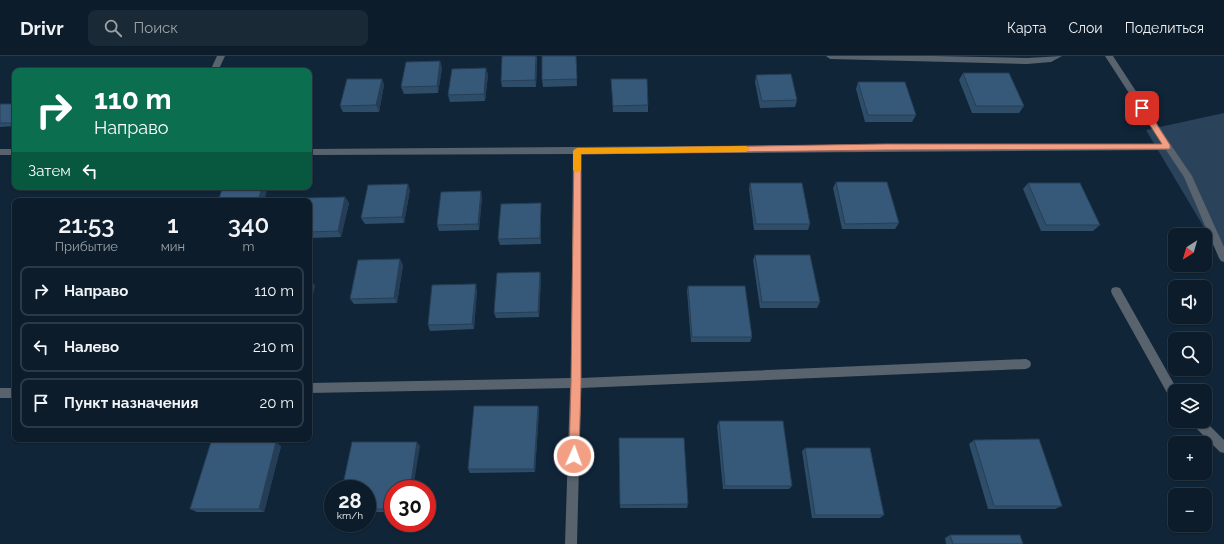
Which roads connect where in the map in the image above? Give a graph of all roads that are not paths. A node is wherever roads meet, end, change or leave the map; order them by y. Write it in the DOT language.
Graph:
graph roads {
  1 [pos="221,56"];
  2 [pos="830,56"];
  3 [pos="1058,56"];
  4 [pos="1109,56"];
  5 [pos="215,68"];
  6 [pos="1168,147"];
  7 [pos="577,151"];
  8 [pos="0,152"];
  9 [pos="12,152"];
  10 [pos="312,152"];
  11 [pos="1224,258"];
  12 [pos="1116,291"];
  13 [pos="1026,364"];
  14 [pos="576,383"];
  15 [pos="1168,384"];
  16 [pos="312,388"];
  17 [pos="0,393"];
  18 [pos="12,393"];
  19 [pos="1204,428"];
  20 [pos="1224,448"];
  21 [pos="571,544"];
  1 -- 5 [label="street"];
  2 -- 3 [label="street"];
  4 -- 6 [label="street"];
  6 -- 7 [label="street"];
  6 -- 11 [label="street"];
  7 -- 10 [label="street"];
  7 -- 14 [label="street"];
  8 -- 9 [label="street"];
  12 -- 15 [label="street"];
  13 -- 14 [label="street"];
  14 -- 16 [label="street"];
  14 -- 21 [label="street"];
  17 -- 18 [label="street"];
  19 -- 20 [label="street"];
}
